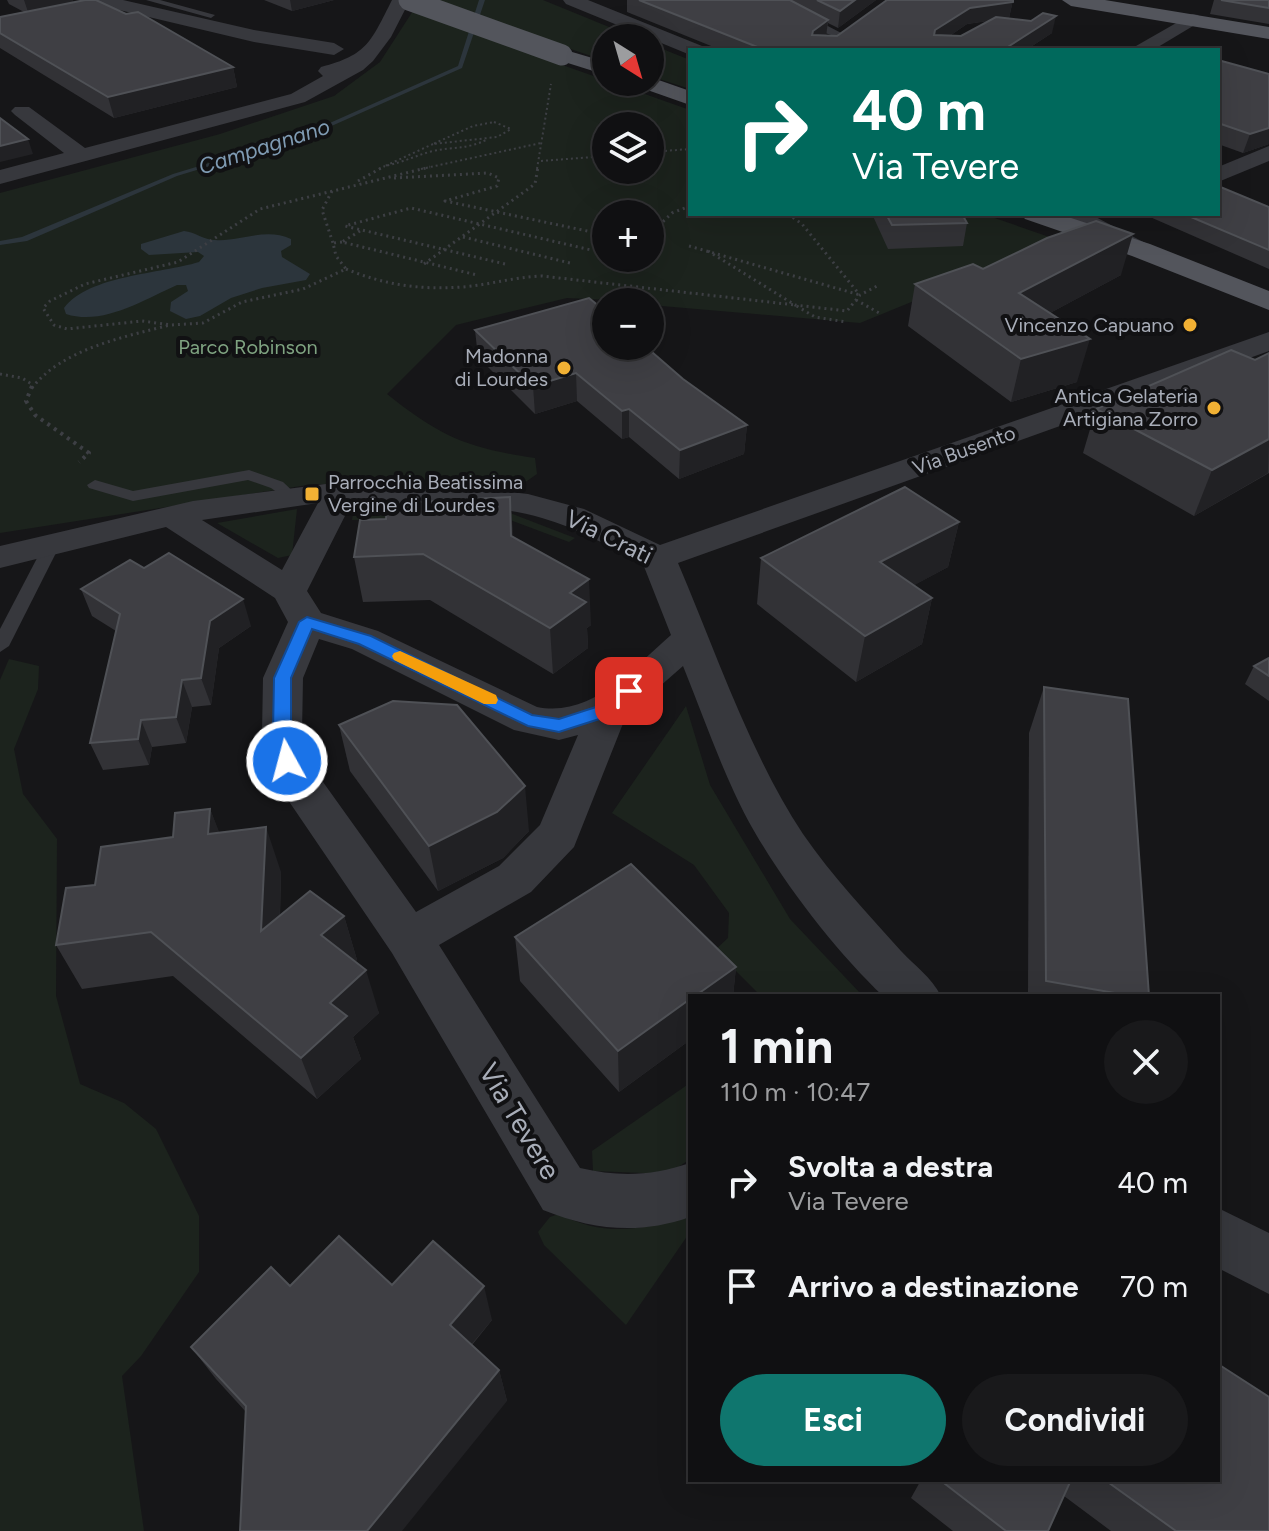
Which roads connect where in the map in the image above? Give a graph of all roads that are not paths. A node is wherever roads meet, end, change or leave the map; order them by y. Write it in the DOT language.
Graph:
graph roads {
  1 [pos="150,0"];
  2 [pos="401,0"];
  3 [pos="409,0"];
  4 [pos="572,0"];
  5 [pos="752,0"];
  6 [pos="802,0"];
  7 [pos="1071,0"];
  8 [pos="1199,0"];
  9 [pos="100,6"];
  10 [pos="792,11"];
  11 [pos="211,15"];
  12 [pos="1184,20"];
  13 [pos="849,31"];
  14 [pos="383,34"];
  15 [pos="1269,35"];
  16 [pos="254,36"];
  17 [pos="690,48"];
  18 [pos="826,48"];
  19 [pos="1142,48"];
  20 [pos="336,49"];
  21 [pos="361,63"];
  22 [pos="304,64"];
  23 [pos="592,65"];
  24 [pos="664,89"];
  25 [pos="688,97"];
  26 [pos="22,111"];
  27 [pos="120,145"];
  28 [pos="1269,153"];
  29 [pos="81,155"];
  30 [pos="1220,174"];
  31 [pos="0,177"];
  32 [pos="1040,216"];
  33 [pos="1075,216"];
  34 [pos="1132,216"];
  35 [pos="1141,250"];
  36 [pos="1269,301"];
  37 [pos="1269,341"];
  38 [pos="95,485"];
  39 [pos="341,492"];
  40 [pos="291,497"];
  41 [pos="173,516"];
  42 [pos="54,541"];
  43 [pos="0,546"];
  44 [pos="0,557"];
  45 [pos="658,558"];
  46 [pos="298,606"];
  47 [pos="692,638"];
  48 [pos="0,646"];
  49 [pos="609,709"];
  50 [pos="409,939"];
  51 [pos="894,988"];
  52 [pos="688,1191"];
  53 [pos="1220,1237"];
  54 [pos="1269,1265"];
  1 -- 11 [label="lane"];
  2 -- 14 [label="street"];
  3 -- 23 [label="main road, bridge"];
  4 -- 17 [label="street"];
  5 -- 10 [label="lane"];
  6 -- 10 [label="lane"];
  7 -- 12 [label="main road"];
  8 -- 12 [label="street"];
  9 -- 16 [label="street"];
  10 -- 13 [label="lane"];
  12 -- 15 [label="main road"];
  12 -- 19 [label="street"];
  13 -- 18 [label="street"];
  14 -- 20 [label="street"];
  14 -- 21 [label="street"];
  16 -- 20 [label="street"];
  16 -- 22 [label="street"];
  20 -- 21 [label="street"];
  20 -- 22 [label="street"];
  21 -- 22 [label="street"];
  21 -- 27 [label="street"];
  22 -- 27 [label="street"];
  24 -- 25 [label="main road"];
  26 -- 29 [label="street"];
  27 -- 29 [label="street"];
  28 -- 30 [label="street"];
  29 -- 31 [label="street"];
  32 -- 35 [label="main road"];
  33 -- 35 [label="street"];
  34 -- 35 [label="street"];
  35 -- 36 [label="main road"];
  37 -- 45 [label="street, Via Busento"];
  38 -- 40 [label="lane"];
  39 -- 40 [label="street, Via Crati"];
  39 -- 45 [label="street, Via Crati"];
  39 -- 46 [label="street, Via Tevere"];
  40 -- 41 [label="street, Via Crati"];
  41 -- 42 [label="street, Via Crati"];
  41 -- 46 [label="street"];
  42 -- 43 [label="street, Via Crati"];
  42 -- 44 [label="street, Via Crati"];
  42 -- 48 [label="lane"];
  45 -- 47 [label="street, Via Crati"];
  46 -- 49 [label="street"];
  46 -- 50 [label="street, Via Tevere"];
  47 -- 49 [label="street"];
  47 -- 51 [label="street, Via Crati"];
  49 -- 50 [label="street"];
  50 -- 52 [label="street, Via Tevere"];
  53 -- 54 [label="street"];
}
